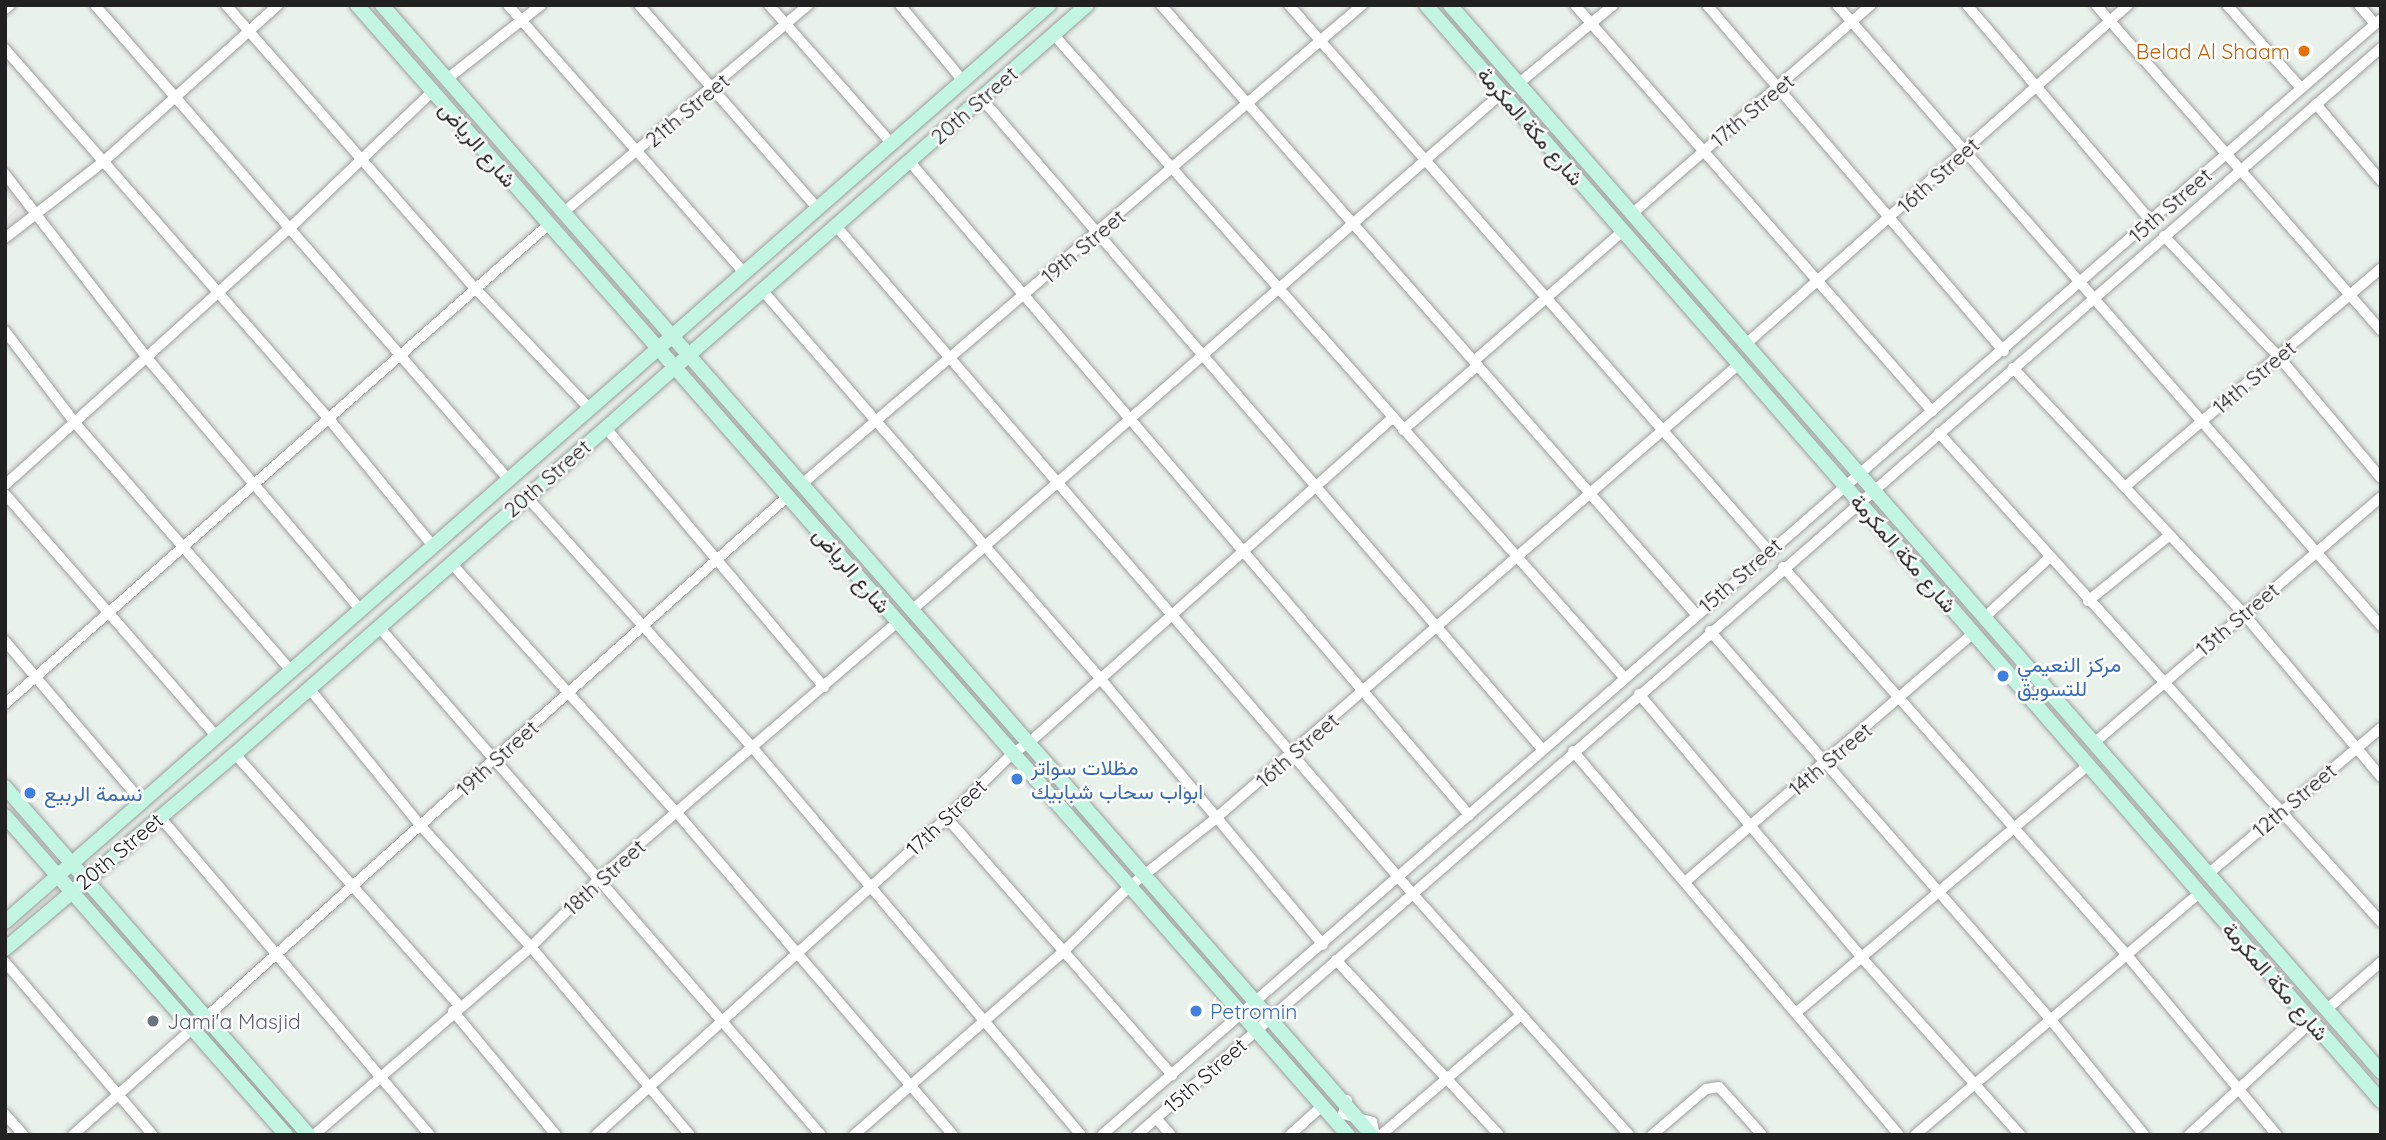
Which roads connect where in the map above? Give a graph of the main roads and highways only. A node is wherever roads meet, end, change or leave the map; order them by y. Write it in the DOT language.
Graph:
graph roads {
  1 [pos="357,5"];
  2 [pos="382,5"];
  3 [pos="1087,5"];
  4 [pos="1426,5"];
  5 [pos="1450,5"];
  6 [pos="1041,8"];
  7 [pos="673,337"];
  8 [pos="658,350"];
  9 [pos="688,354"];
  10 [pos="674,366"];
  11 [pos="5,787"];
  12 [pos="5,816"];
  13 [pos="72,863"];
  14 [pos="57,876"];
  15 [pos="86,878"];
  16 [pos="71,891"];
  17 [pos="5,922"];
  18 [pos="5,949"];
  19 [pos="199,1023"];
  20 [pos="2381,1072"];
  21 [pos="2381,1101"];
  22 [pos="286,1135"];
  23 [pos="311,1135"];
  24 [pos="1348,1135"];
  25 [pos="1373,1135"];
  1 -- 8 [label="main road, شارع الرياض"];
  2 -- 7 [label="main road, شارع الرياض"];
  3 -- 9 [label="main road, 20th Street"];
  4 -- 21 [label="main road, شارع مكة المكرمة"];
  5 -- 20 [label="main road, شارع مكة المكرمة"];
  6 -- 7 [label="main road, 20th Street"];
  7 -- 8 [label="main road, 20th Street"];
  7 -- 9 [label="main road, شارع الرياض"];
  8 -- 10 [label="main road, شارع الرياض"];
  8 -- 13 [label="main road, 20th Street"];
  9 -- 10 [label="main road, 20th Street"];
  9 -- 25 [label="main road, شارع الرياض"];
  10 -- 15 [label="main road, 20th Street"];
  10 -- 24 [label="main road, شارع الرياض"];
  11 -- 13 [label="main road"];
  12 -- 14 [label="main road"];
  13 -- 14 [label="main road, 20th Street"];
  13 -- 15 [label="main road"];
  14 -- 16 [label="main road"];
  14 -- 17 [label="main road, 20th Street"];
  15 -- 16 [label="main road, 20th Street"];
  15 -- 19 [label="main road"];
  16 -- 18 [label="main road, 20th Street"];
  16 -- 19 [label="main road"];
  19 -- 22 [label="main road"];
  19 -- 23 [label="main road"];
}
